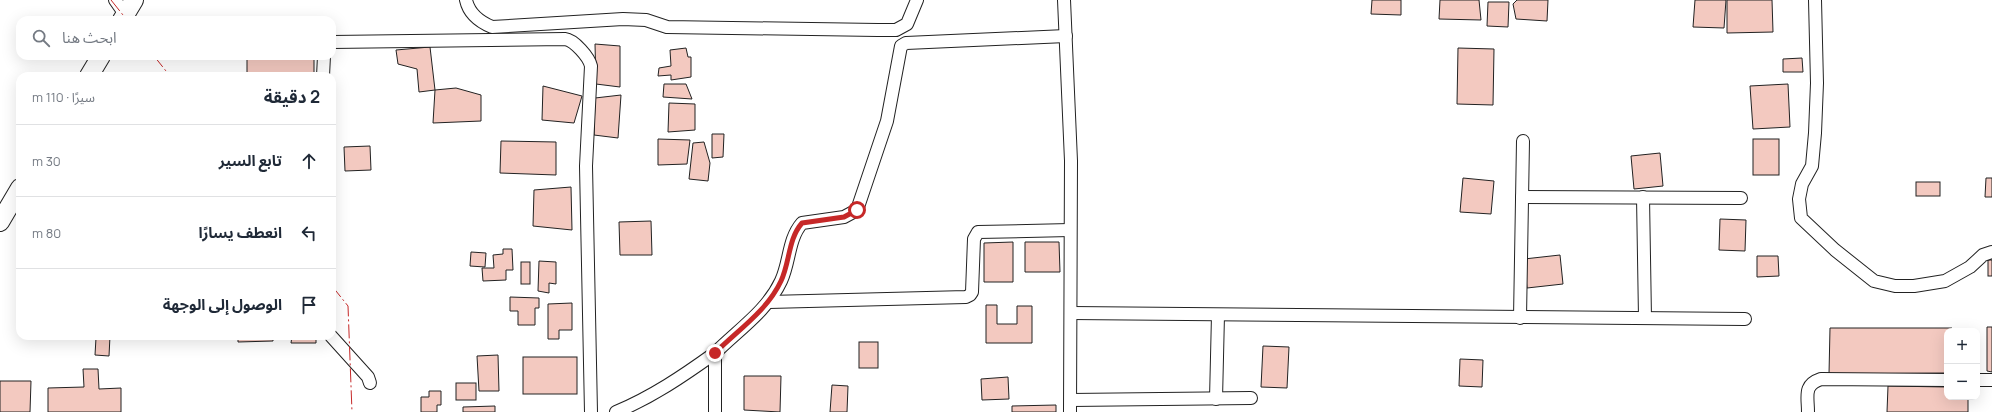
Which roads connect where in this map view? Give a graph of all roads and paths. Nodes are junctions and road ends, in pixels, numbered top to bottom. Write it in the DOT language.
graph roads {
  1 [pos="466,0"];
  2 [pos="917,0"];
  3 [pos="1064,0"];
  4 [pos="1815,0"];
  5 [pos="1066,36"];
  6 [pos="336,42"];
  7 [pos="99,60"];
  8 [pos="324,60"];
  9 [pos="91,72"];
  10 [pos="324,72"];
  11 [pos="1523,141"];
  12 [pos="16,195"];
  13 [pos="1522,197"];
  14 [pos="1643,197"];
  15 [pos="1741,198"];
  16 [pos="0,222"];
  17 [pos="1070,230"];
  18 [pos="1992,252"];
  19 [pos="769,302"];
  20 [pos="1070,313"];
  21 [pos="1218,315"];
  22 [pos="1520,318"];
  23 [pos="1646,318"];
  24 [pos="1745,319"];
  25 [pos="335,340"];
  26 [pos="715,353"];
  27 [pos="1944,380"];
  28 [pos="1980,380"];
  29 [pos="1992,380"];
  30 [pos="370,383"];
  31 [pos="1251,398"];
  32 [pos="1216,399"];
  33 [pos="1071,406"];
  34 [pos="591,412"];
  35 [pos="616,412"];
  36 [pos="714,412"];
  37 [pos="1808,412"];
  1 -- 2 [label="street"];
  3 -- 5 [label="street"];
  4 -- 18 [label="street"];
  5 -- 17 [label="street"];
  5 -- 19 [label="street"];
  6 -- 34 [label="street"];
  7 -- 9 [label="main road"];
  8 -- 10 [label="street"];
  11 -- 13 [label="street"];
  12 -- 16 [label="main road"];
  13 -- 14 [label="street"];
  13 -- 22 [label="street"];
  14 -- 15 [label="street"];
  14 -- 23 [label="street"];
  17 -- 19 [label="street"];
  17 -- 20 [label="street"];
  19 -- 26 [label="street"];
  20 -- 21 [label="street"];
  20 -- 33 [label="street"];
  21 -- 22 [label="street"];
  21 -- 32 [label="street"];
  22 -- 23 [label="street"];
  23 -- 24 [label="street"];
  25 -- 30 [label="street"];
  26 -- 35 [label="street"];
  26 -- 36 [label="street"];
  27 -- 37 [label="street"];
  28 -- 29 [label="street"];
  31 -- 32 [label="street"];
  32 -- 33 [label="street"];
}
